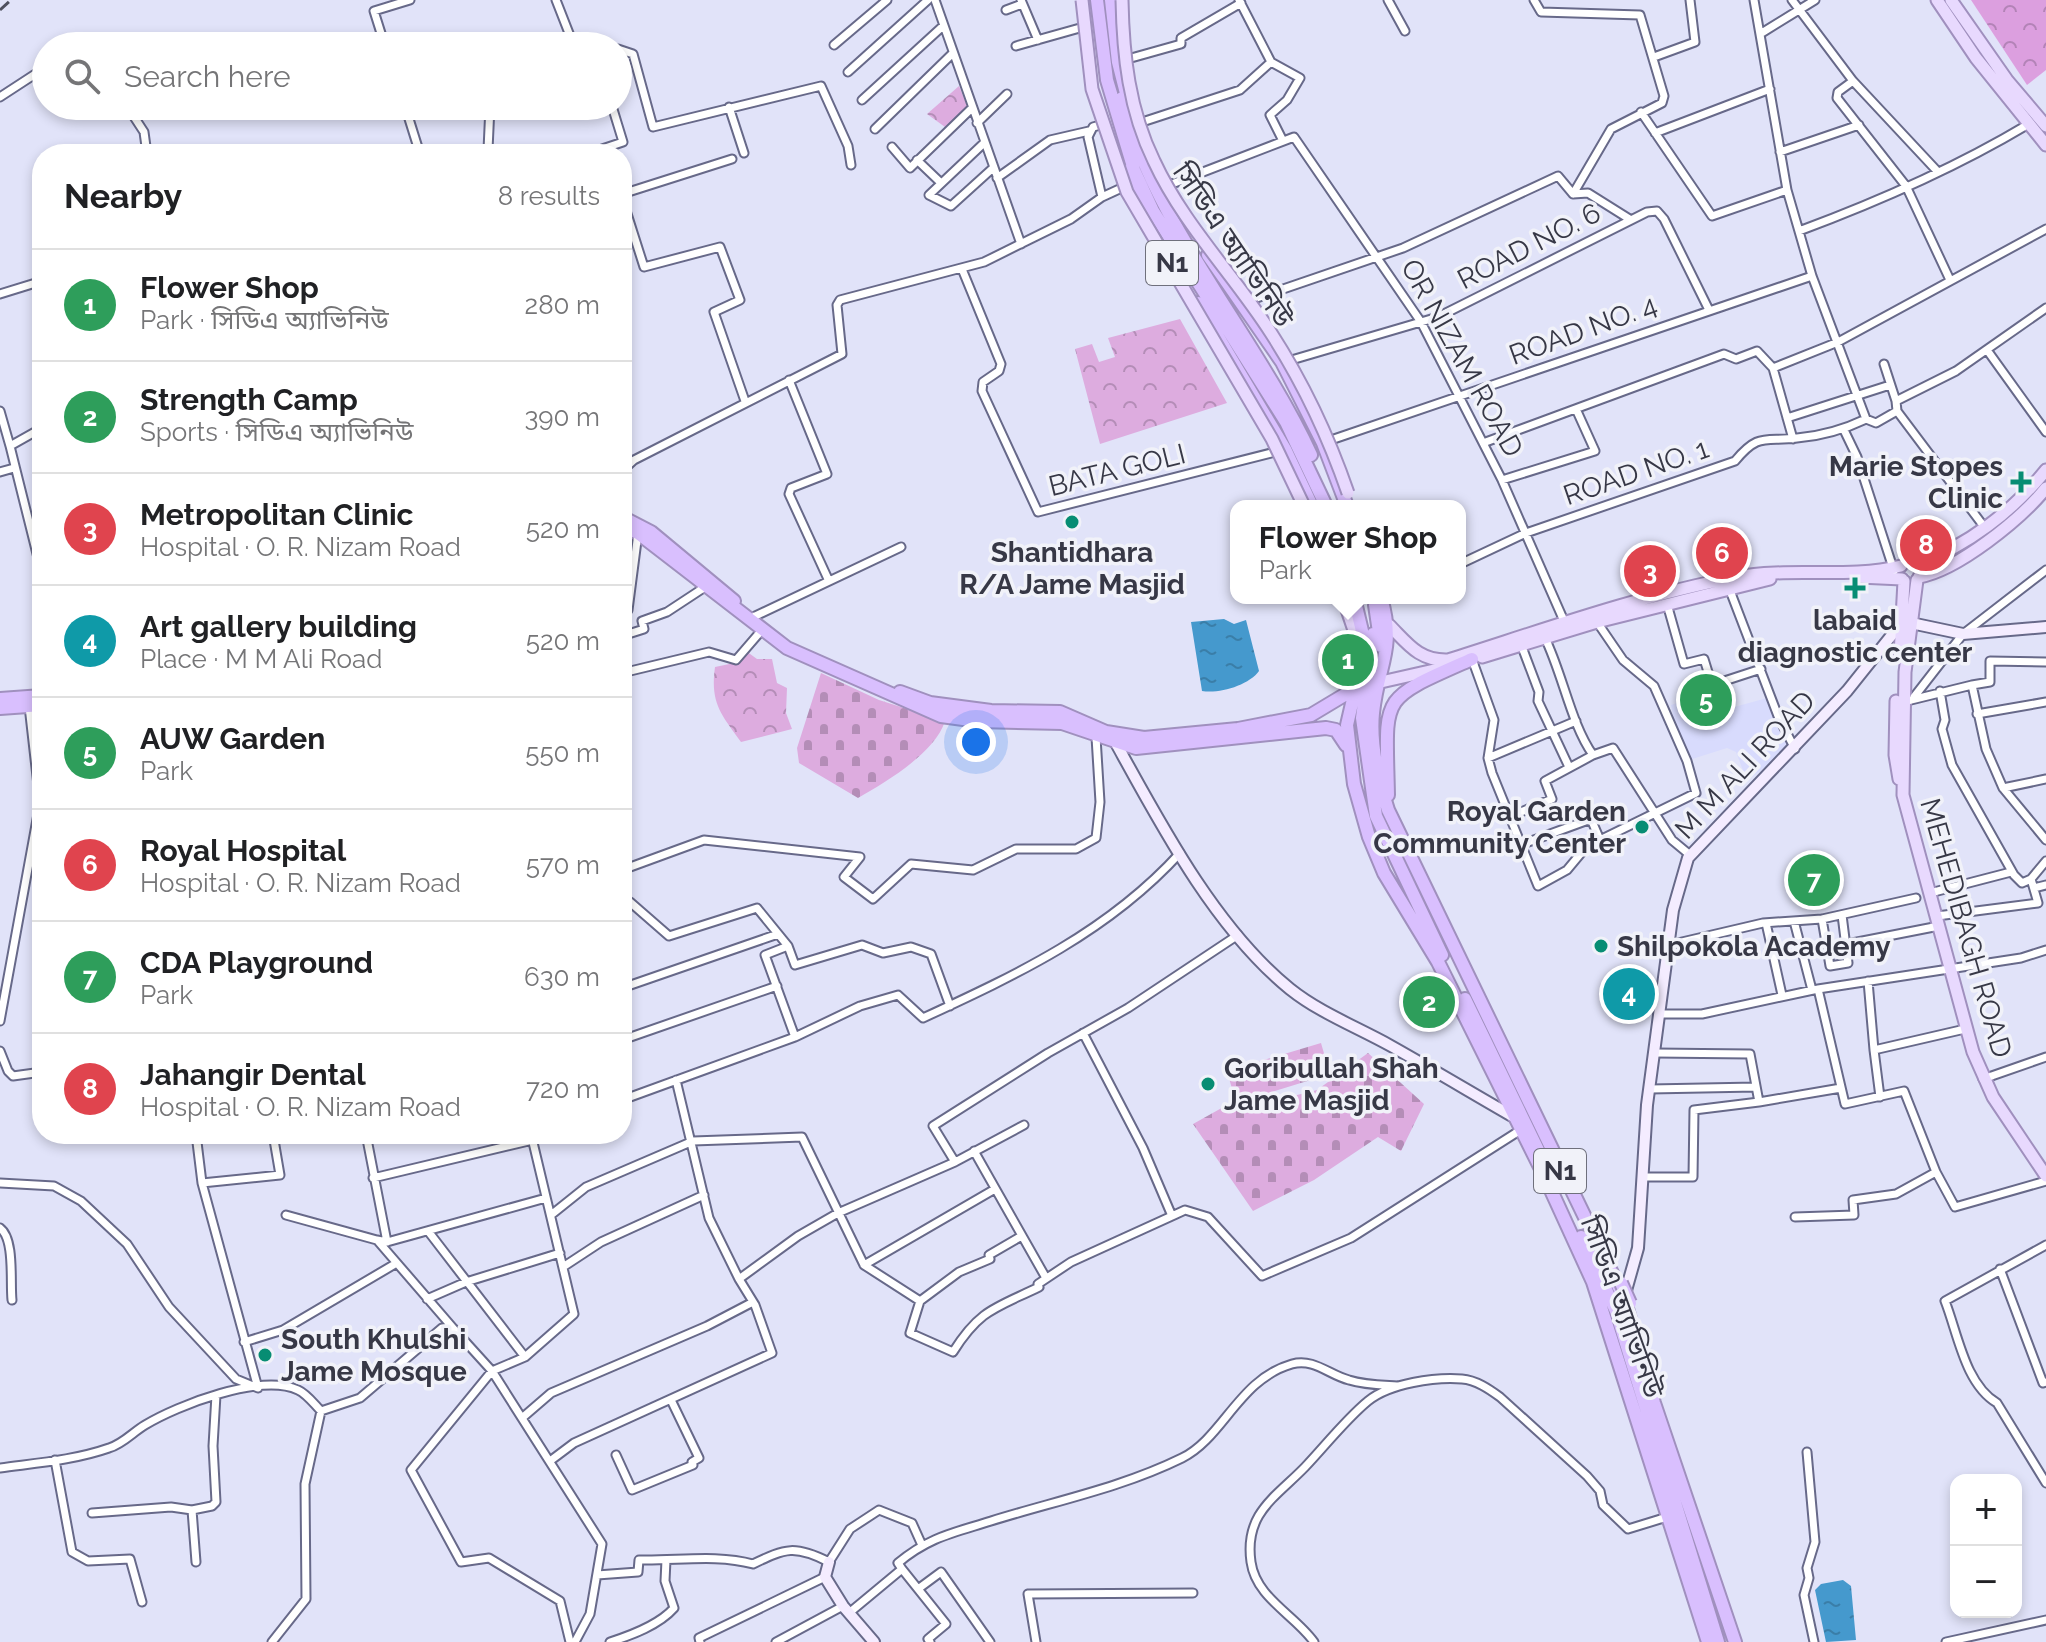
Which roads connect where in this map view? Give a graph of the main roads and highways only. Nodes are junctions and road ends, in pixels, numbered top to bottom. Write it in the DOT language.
graph roads {
  1 [pos="1084,0"];
  2 [pos="1097,0"];
  3 [pos="1109,0"];
  4 [pos="1122,0"];
  5 [pos="1937,0"];
  6 [pos="1951,0"];
  7 [pos="2046,126"];
  8 [pos="2046,145"];
  9 [pos="2046,470"];
  10 [pos="2046,488"];
  11 [pos="1301,500"];
  12 [pos="1309,500"];
  13 [pos="1323,500"];
  14 [pos="1332,500"];
  15 [pos="1348,500"];
  16 [pos="1348,500"];
  17 [pos="632,522"];
  18 [pos="632,530"];
  19 [pos="1906,574"];
  20 [pos="1345,604"];
  21 [pos="1355,604"];
  22 [pos="1366,604"];
  23 [pos="1374,604"];
  24 [pos="1383,604"];
  25 [pos="750,618"];
  26 [pos="1389,625"];
  27 [pos="1907,626"];
  28 [pos="1363,656"];
  29 [pos="1472,659"];
  30 [pos="1381,682"];
  31 [pos="1356,688"];
  32 [pos="32,697"];
  33 [pos="0,699"];
  34 [pos="32,706"];
  35 [pos="0,708"];
  36 [pos="1351,755"];
  37 [pos="1903,795"];
  38 [pos="1388,810"];
  39 [pos="1496,1022"];
  40 [pos="2046,1179"];
  41 [pos="1627,1301"];
  42 [pos="1708,1642"];
  43 [pos="1718,1642"];
  44 [pos="1727,1642"];
  45 [pos="1736,1642"];
  1 -- 11 [label="main road, bridge"];
  1 -- 12 [label="highway, সিডিএ অ্যাভিনিউ / N1"];
  2 -- 13 [label="highway"];
  3 -- 14 [label="highway"];
  3 -- 15 [label="highway, সিডিএ অ্যাভিনিউ / N1"];
  4 -- 16 [label="main road, bridge"];
  5 -- 8 [label="main road"];
  6 -- 7 [label="main road"];
  9 -- 19 [label="main road"];
  10 -- 19 [label="main road"];
  17 -- 25 [label="highway"];
  18 -- 25 [label="highway"];
  19 -- 26 [label="main road"];
  19 -- 27 [label="main road, MEHEDIBAGH ROAD"];
  19 -- 29 [label="main road"];
  20 -- 28 [label="main road"];
  21 -- 28 [label="highway, সিডিএ অ্যাভিনিউ / N1"];
  22 -- 43 [label="highway"];
  23 -- 44 [label="highway"];
  24 -- 26 [label="highway, সিডিএ অ্যাভিনিউ / N1"];
  25 -- 31 [label="highway"];
  25 -- 36 [label="highway"];
  26 -- 30 [label="highway, সিডিএ অ্যাভিনিউ / N1"];
  27 -- 37 [label="main road, MEHEDIBAGH ROAD"];
  27 -- 37 [label="main road"];
  28 -- 31 [label="highway, সিডিএ অ্যাভিনিউ / N1"];
  29 -- 30 [label="main road"];
  29 -- 38 [label="highway"];
  30 -- 38 [label="highway, সিডিএ অ্যাভিনিউ / N1"];
  31 -- 36 [label="highway, সিডিএ অ্যাভিনিউ / N1"];
  32 -- 33 [label="highway"];
  34 -- 35 [label="highway"];
  36 -- 42 [label="highway, সিডিএ অ্যাভিনিউ / N1"];
  37 -- 40 [label="main road, MEHEDIBAGH ROAD"];
  38 -- 41 [label="highway, সিডিএ অ্যাভিনিউ / N1"];
  39 -- 41 [label="highway, bridge"];
  41 -- 45 [label="highway"];
}
